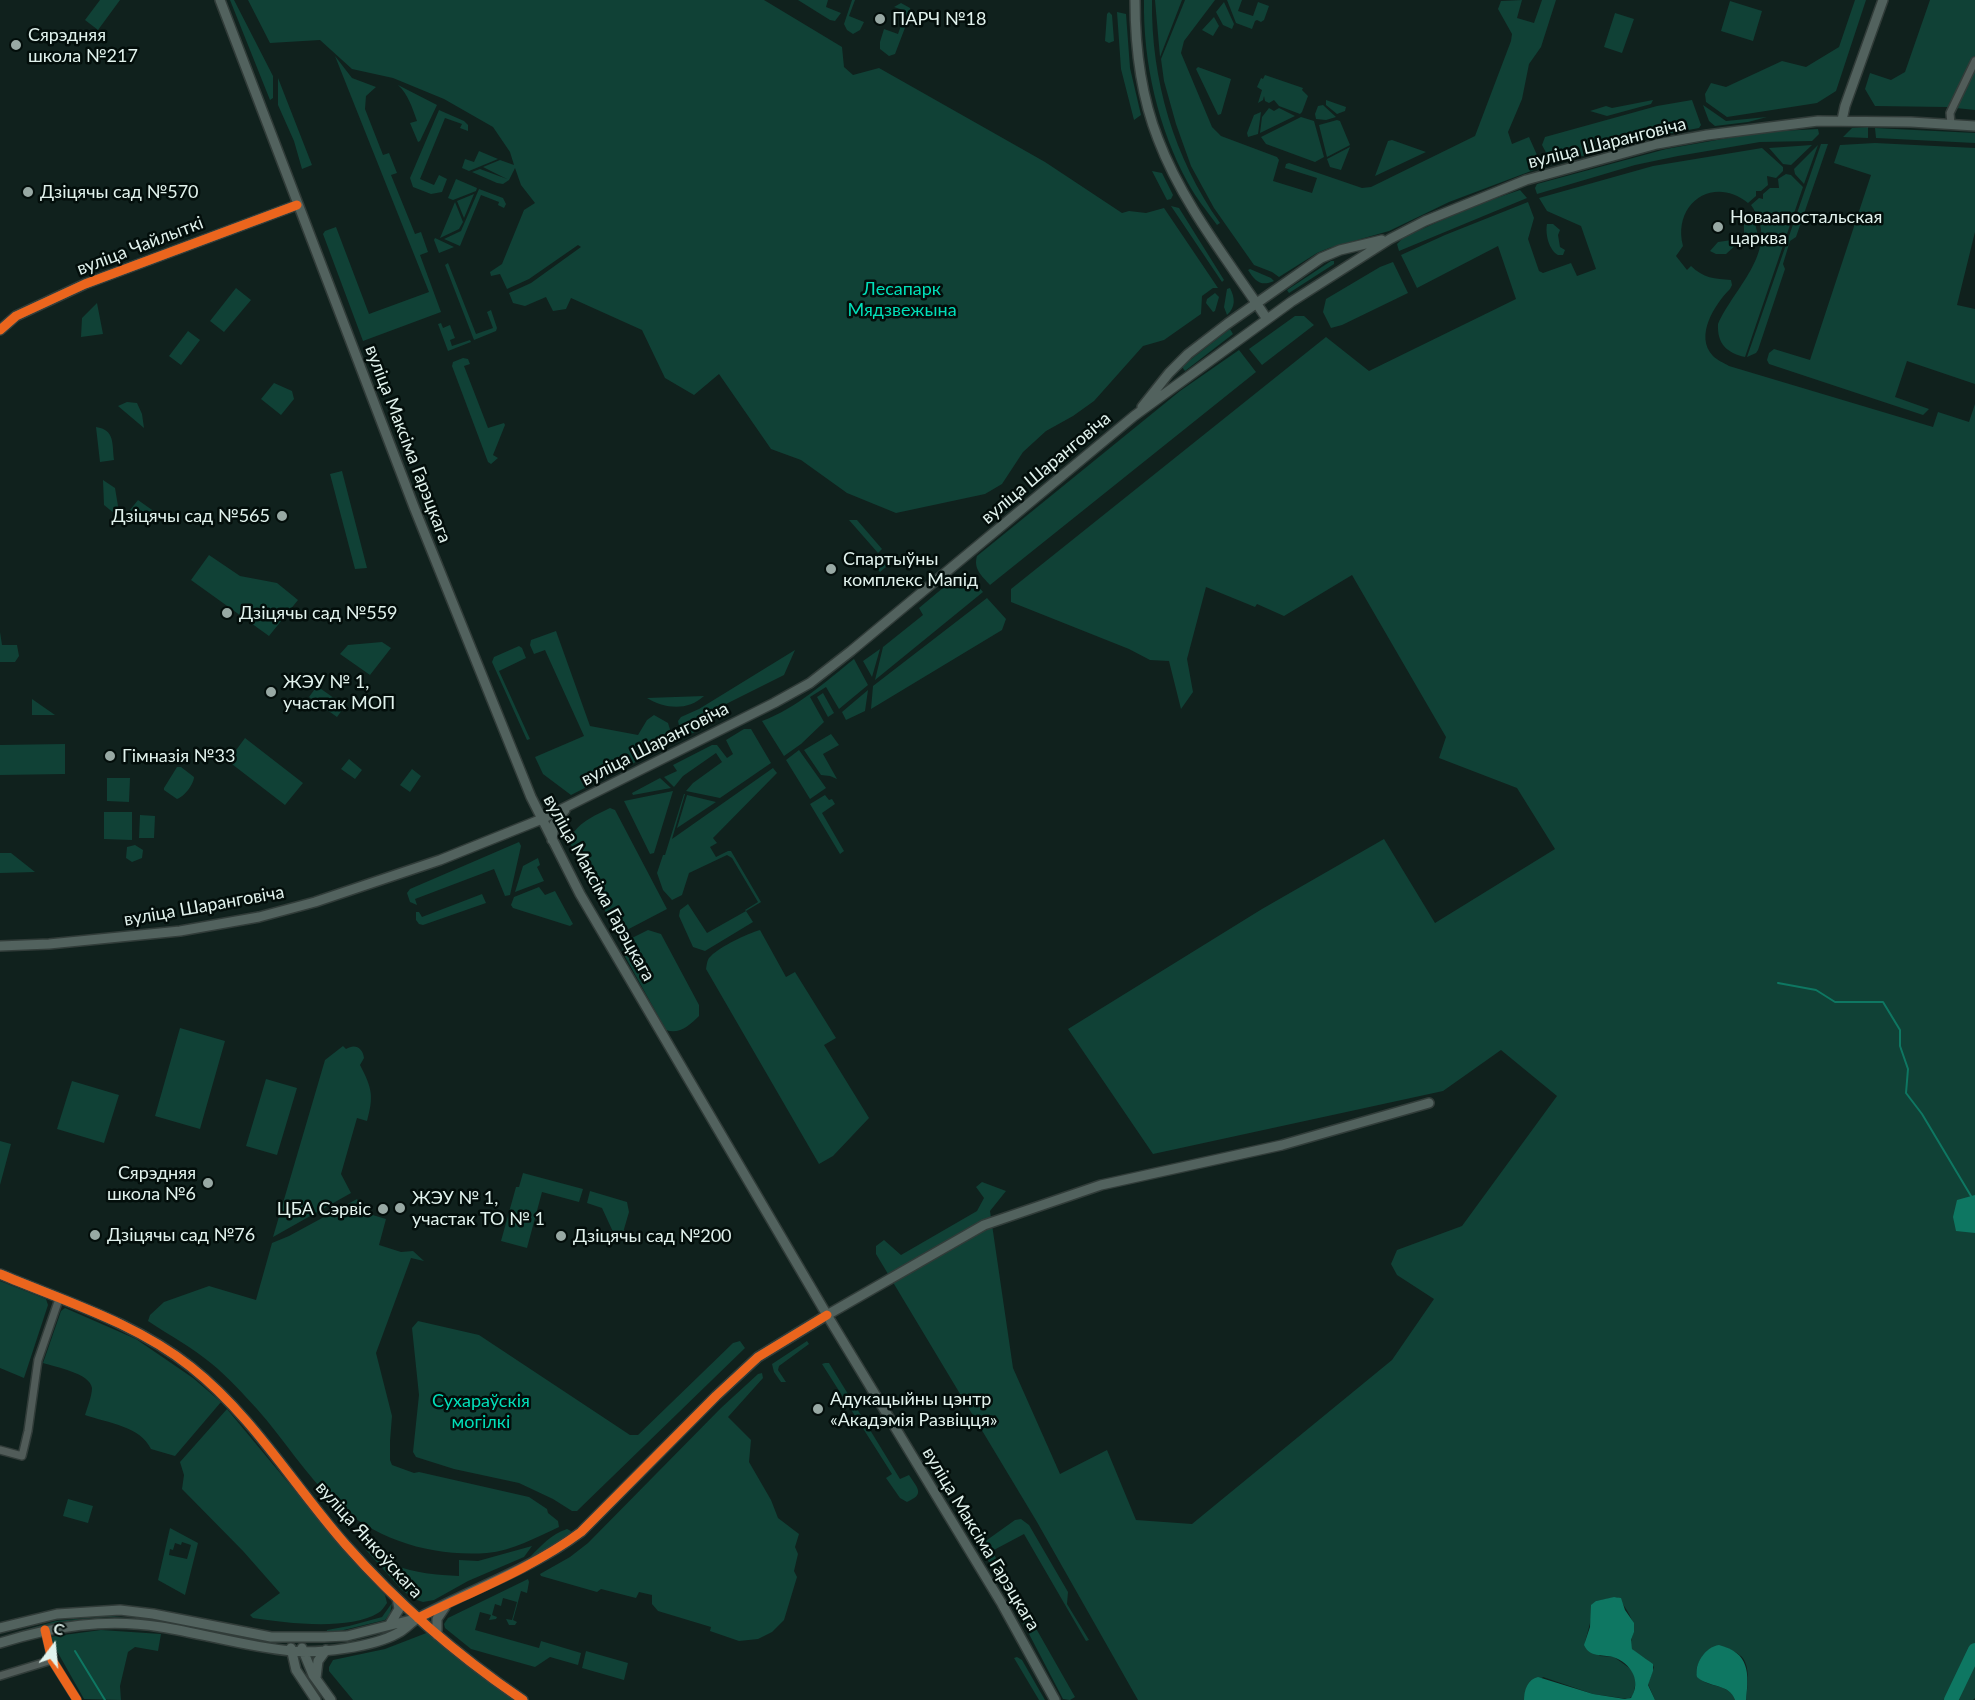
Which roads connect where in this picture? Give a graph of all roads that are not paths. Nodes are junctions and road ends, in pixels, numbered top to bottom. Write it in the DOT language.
graph roads {
  1 [pos="220,0"];
  2 [pos="1135,0"];
  3 [pos="1883,0"];
  4 [pos="1975,61"];
  5 [pos="1842,120"];
  6 [pos="1951,124"];
  7 [pos="1975,126"];
  8 [pos="297,204"];
  9 [pos="1390,239"];
  10 [pos="1257,303"];
  11 [pos="1267,319"];
  12 [pos="0,330"];
  13 [pos="1134,416"];
  14 [pos="568,806"];
  15 [pos="542,819"];
  16 [pos="552,841"];
  17 [pos="0,946"];
  18 [pos="1429,1103"];
  19 [pos="0,1274"];
  20 [pos="59,1299"];
  21 [pos="827,1315"];
  22 [pos="0,1450"];
  23 [pos="398,1598"];
  24 [pos="447,1605"];
  25 [pos="418,1618"];
  26 [pos="390,1624"];
  27 [pos="0,1628"];
  28 [pos="45,1630"];
  29 [pos="437,1635"];
  30 [pos="296,1638"];
  31 [pos="0,1643"];
  32 [pos="326,1650"];
  33 [pos="291,1651"];
  34 [pos="304,1652"];
  35 [pos="52,1660"];
  36 [pos="0,1676"];
  37 [pos="316,1682"];
  38 [pos="77,1700"];
  39 [pos="315,1700"];
  40 [pos="331,1700"];
  41 [pos="523,1700"];
  42 [pos="1055,1700"];
  1 -- 8 [label="main road, вуліца Максіма Гарэцкага"];
  2 -- 10 [label="main road"];
  3 -- 5 [label="main road"];
  4 -- 6 [label="street"];
  5 -- 6 [label="main road, вуліца Шаранговіча"];
  5 -- 9 [label="main road, вуліца Шаранговіча"];
  6 -- 7 [label="main road, вуліца Шаранговіча"];
  8 -- 12 [label="main road, вуліца Чайлыткі"];
  8 -- 15 [label="main road, вуліца Максіма Гарэцкага"];
  9 -- 10 [label="main road, вуліца Шаранговіча"];
  9 -- 11 [label="main road, вуліца Шаранговіча"];
  10 -- 11 [label="main road"];
  10 -- 13 [label="main road, вуліца Шаранговіча"];
  11 -- 13 [label="main road, вуліца Шаранговіча"];
  13 -- 14 [label="main road, вуліца Шаранговіча"];
  14 -- 15 [label="main road, вуліца Шаранговіча"];
  14 -- 16 [label="main road"];
  15 -- 16 [label="main road, вуліца Максіма Гарэцкага"];
  15 -- 17 [label="main road, вуліца Шаранговіча"];
  16 -- 21 [label="main road, вуліца Максіма Гарэцкага"];
  18 -- 21 [label="main road, вуліца Янкоўскага"];
  19 -- 20 [label="main road, вуліца Янкоўскага"];
  20 -- 22 [label="street"];
  20 -- 23 [label="main road, вуліца Янкоўскага"];
  21 -- 24 [label="main road, вуліца Янкоўскага"];
  21 -- 42 [label="main road, вуліца Максіма Гарэцкага"];
  23 -- 25 [label="main road, вуліца Янкоўскага"];
  23 -- 26 [label="main road"];
  24 -- 25 [label="main road, вуліца Янкоўскага"];
  24 -- 29 [label="main road"];
  25 -- 26 [label="main road"];
  25 -- 29 [label="main road"];
  25 -- 32 [label="main road"];
  26 -- 30 [label="main road"];
  27 -- 30 [label="main road"];
  28 -- 31 [label="main road"];
  28 -- 33 [label="main road"];
  28 -- 35 [label="street"];
  29 -- 41 [label="main road"];
  30 -- 33 [label="main road"];
  30 -- 34 [label="main road"];
  32 -- 34 [label="main road"];
  32 -- 37 [label="main road"];
  33 -- 34 [label="main road"];
  33 -- 39 [label="main road"];
  34 -- 37 [label="main road"];
  35 -- 36 [label="street"];
  35 -- 38 [label="street"];
  37 -- 40 [label="main road"];
}
